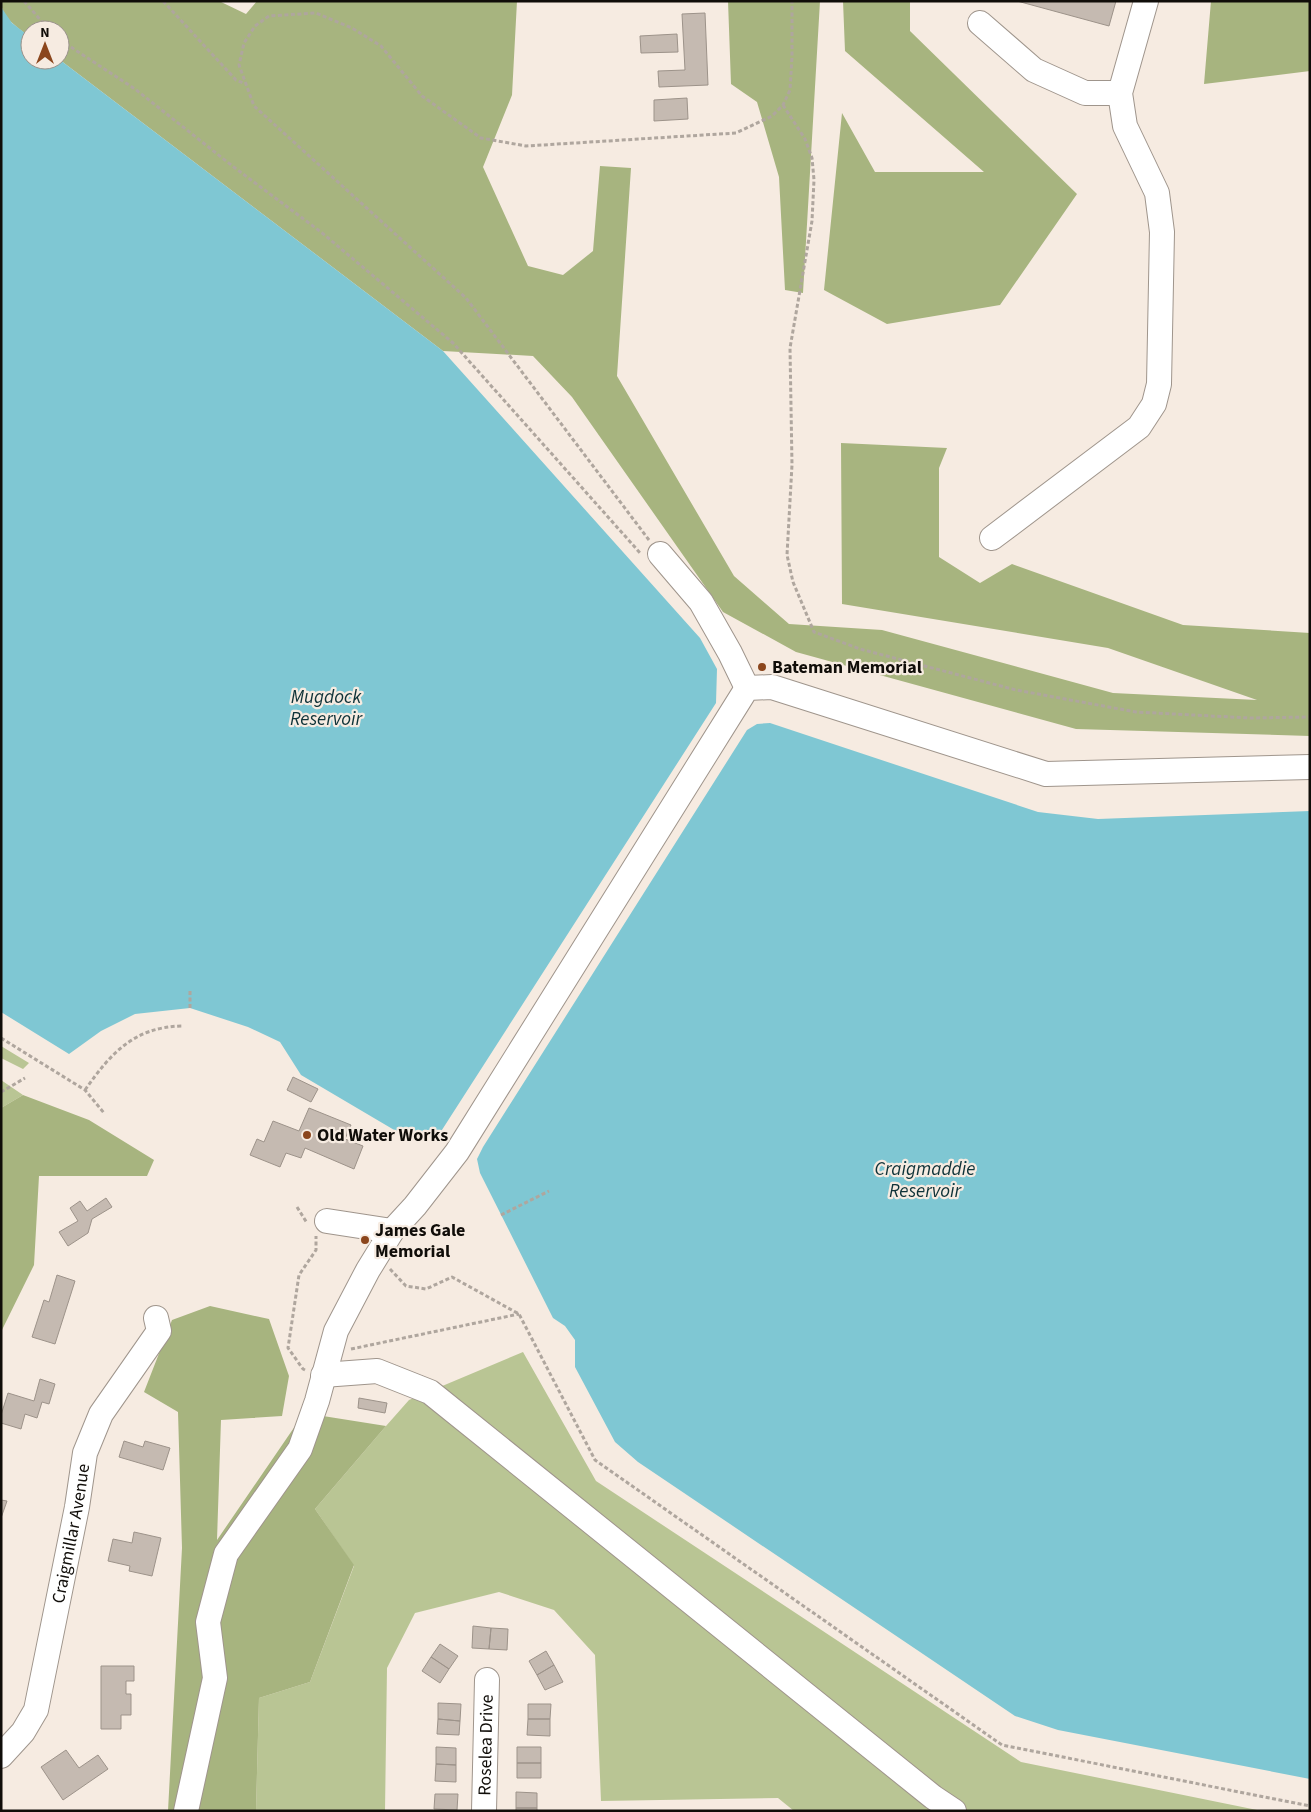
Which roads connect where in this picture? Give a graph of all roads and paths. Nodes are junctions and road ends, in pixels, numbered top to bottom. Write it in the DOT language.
graph roads {
  1 [pos="24,1"];
  2 [pos="163,1"];
  3 [pos="792,1"];
  4 [pos="1146,1"];
  5 [pos="40,20"];
  6 [pos="980,23"];
  7 [pos="70,47"];
  8 [pos="246,84"];
  9 [pos="1120,93"];
  10 [pos="783,105"];
  11 [pos="992,538"];
  12 [pos="654,558"];
  13 [pos="746,688"];
  14 [pos="1310,717"];
  15 [pos="1310,767"];
  16 [pos="190,989"];
  17 [pos="190,1008"];
  18 [pos="182,1026"];
  19 [pos="1,1038"];
  20 [pos="25,1078"];
  21 [pos="85,1090"];
  22 [pos="1,1092"];
  23 [pos="104,1113"];
  24 [pos="549,1191"];
  25 [pos="297,1207"];
  26 [pos="501,1215"];
  27 [pos="318,1228"];
  28 [pos="392,1231"];
  29 [pos="368,1270"];
  30 [pos="519,1314"];
  31 [pos="156,1318"];
  32 [pos="326,1366"];
  33 [pos="487,1680"];
  34 [pos="1,1756"];
  35 [pos="1310,1806"];
  36 [pos="186,1811"];
  37 [pos="484,1811"];
  38 [pos="954,1811"];
  1 -- 5 [label="path"];
  2 -- 8 [label="path"];
  3 -- 10 [label="path"];
  4 -- 9 [label="street"];
  6 -- 9 [label="street"];
  7 -- 12 [label="path"];
  8 -- 10 [label="path"];
  8 -- 12 [label="path"];
  9 -- 11 [label="street"];
  10 -- 14 [label="path"];
  12 -- 13 [label="street"];
  13 -- 15 [label="street"];
  13 -- 28 [label="street"];
  16 -- 17 [label="path"];
  18 -- 21 [label="path"];
  19 -- 21 [label="path"];
  20 -- 22 [label="path"];
  21 -- 23 [label="path"];
  24 -- 26 [label="path"];
  25 -- 27 [label="path"];
  27 -- 28 [label="street"];
  27 -- 32 [label="path"];
  28 -- 29 [label="street"];
  29 -- 30 [label="path"];
  29 -- 32 [label="street"];
  30 -- 32 [label="path"];
  30 -- 35 [label="path"];
  31 -- 34 [label="street, Craigmillar Avenue"];
  32 -- 36 [label="street"];
  32 -- 38 [label="street"];
  33 -- 37 [label="street, Roselea Drive"];
}
